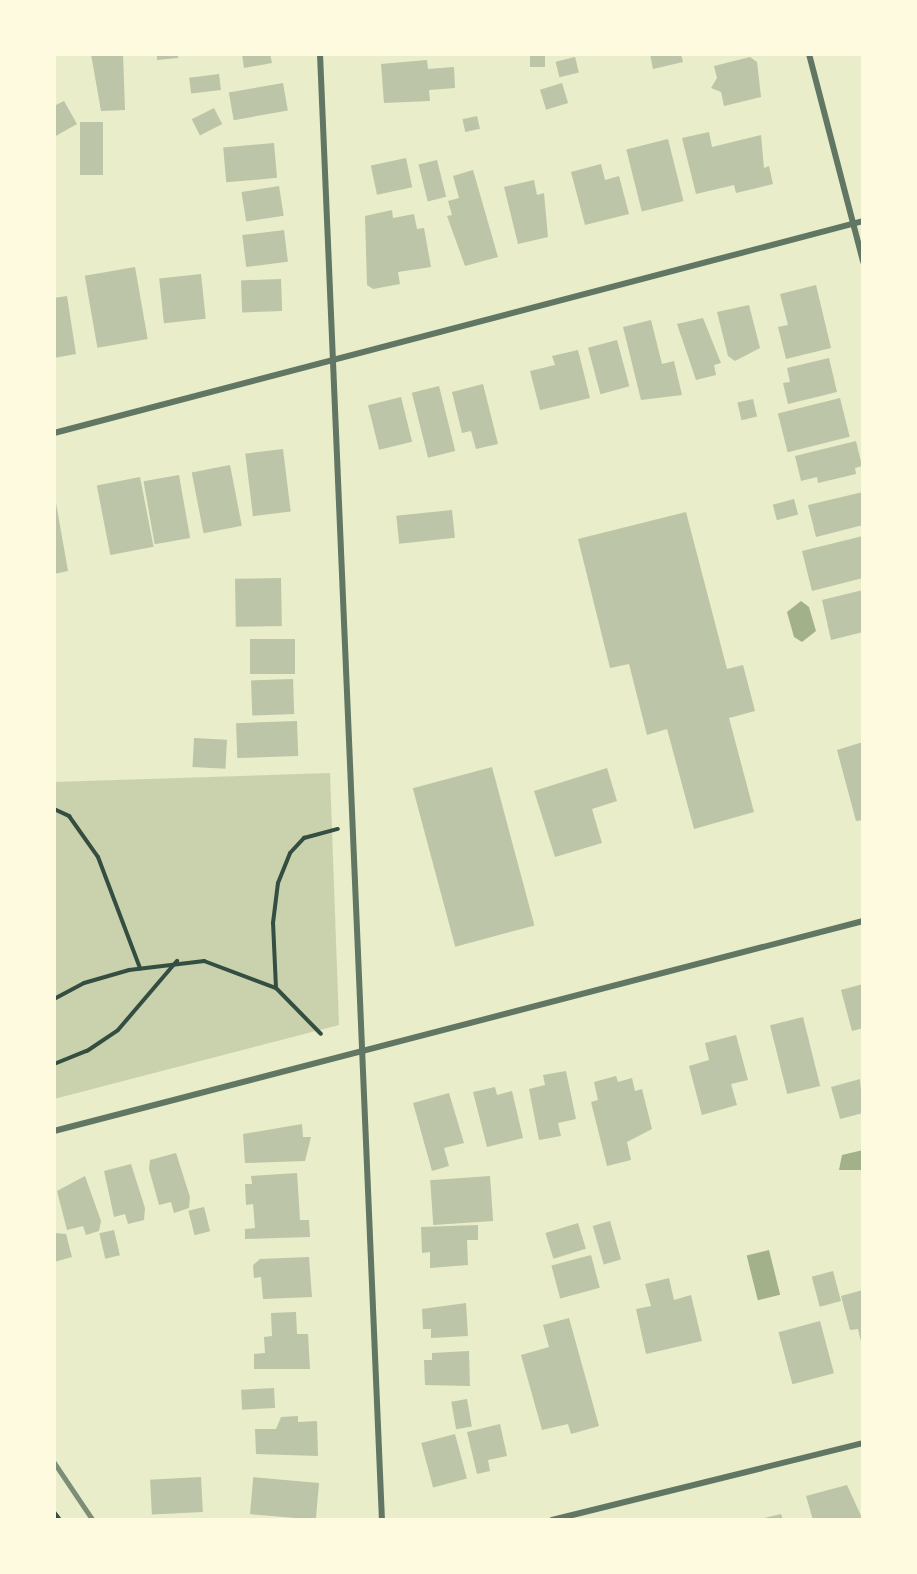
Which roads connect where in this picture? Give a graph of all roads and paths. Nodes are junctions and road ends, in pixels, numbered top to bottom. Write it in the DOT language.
graph roads {
  1 [pos="320,54"];
  2 [pos="809,54"];
  3 [pos="863,221"];
  4 [pos="853,224"];
  5 [pos="863,262"];
  6 [pos="335,358"];
  7 [pos="54,433"];
  8 [pos="54,809"];
  9 [pos="351,828"];
  10 [pos="863,921"];
  11 [pos="177,960"];
  12 [pos="140,968"];
  13 [pos="276,988"];
  14 [pos="54,999"];
  15 [pos="321,1034"];
  16 [pos="358,1049"];
  17 [pos="54,1064"];
  18 [pos="54,1131"];
  19 [pos="863,1443"];
  20 [pos="54,1512"];
  21 [pos="60,1520"];
  22 [pos="382,1520"];
  23 [pos="552,1520"];
  1 -- 6 [label="street"];
  2 -- 4 [label="street"];
  3 -- 4 [label="street"];
  4 -- 5 [label="street"];
  4 -- 6 [label="street"];
  6 -- 7 [label="street"];
  6 -- 9 [label="street"];
  8 -- 12 [label="path"];
  9 -- 13 [label="path"];
  9 -- 16 [label="street"];
  10 -- 16 [label="street"];
  11 -- 12 [label="path"];
  11 -- 13 [label="path"];
  11 -- 17 [label="path"];
  12 -- 14 [label="path"];
  13 -- 15 [label="path"];
  16 -- 18 [label="street"];
  16 -- 22 [label="street"];
  19 -- 23 [label="street"];
  20 -- 21 [label="path"];
}
